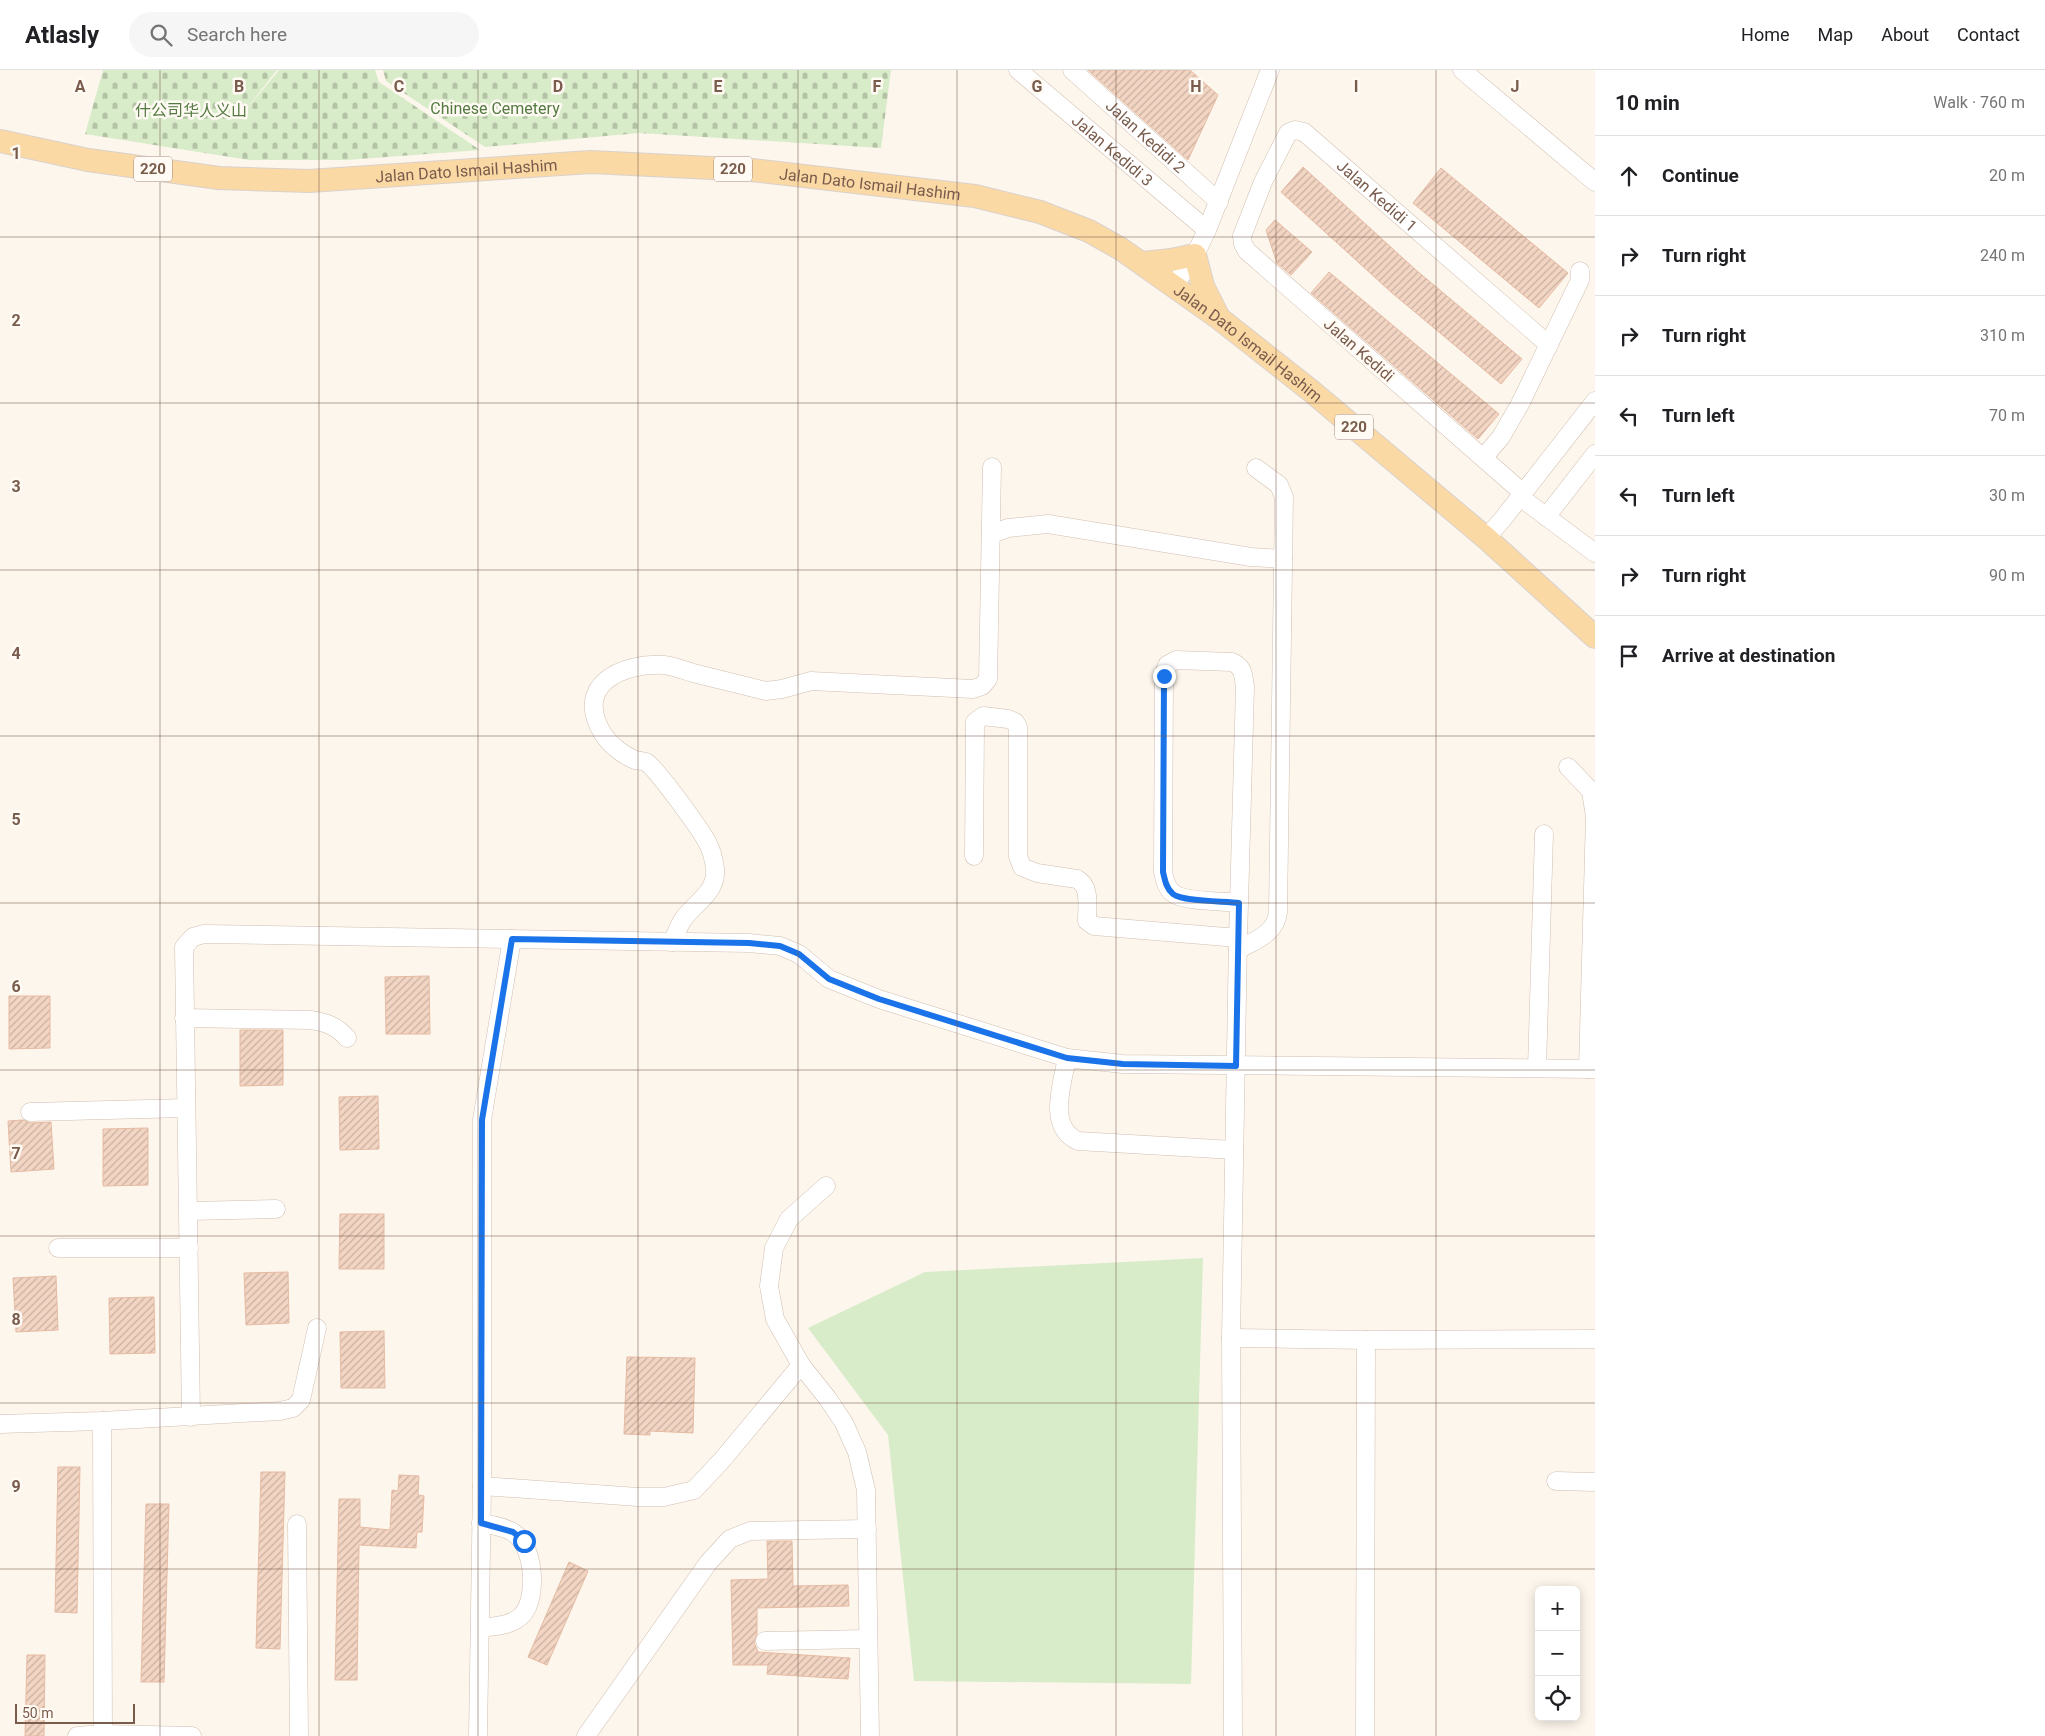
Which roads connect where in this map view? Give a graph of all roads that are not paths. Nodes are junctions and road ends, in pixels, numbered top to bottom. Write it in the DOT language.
graph roads {
  1 [pos="1018,70"];
  2 [pos="1072,70"];
  3 [pos="1270,70"];
  4 [pos="1462,70"];
  5 [pos="0,142"];
  6 [pos="1595,182"];
  7 [pos="1219,202"];
  8 [pos="1207,230"];
  9 [pos="1242,236"];
  10 [pos="1195,255"];
  11 [pos="1142,263"];
  12 [pos="1580,271"];
  13 [pos="1174,286"];
  14 [pos="1220,319"];
  15 [pos="1549,345"];
  16 [pos="1595,401"];
  17 [pos="1595,454"];
  18 [pos="1483,458"];
  19 [pos="992,467"];
  20 [pos="1256,468"];
  21 [pos="1522,495"];
  22 [pos="1546,517"];
  23 [pos="991,534"];
  24 [pos="1486,538"];
  25 [pos="1595,553"];
  26 [pos="1283,559"];
  27 [pos="1595,638"];
  28 [pos="1568,767"];
  29 [pos="1544,834"];
  30 [pos="974,856"];
  31 [pos="1239,903"];
  32 [pos="512,939"];
  33 [pos="672,942"];
  34 [pos="1238,944"];
  35 [pos="184,1018"];
  36 [pos="348,1038"];
  37 [pos="1067,1058"];
  38 [pos="1236,1066"];
  39 [pos="1537,1068"];
  40 [pos="1591,1069"];
  41 [pos="186,1108"];
  42 [pos="30,1112"];
  43 [pos="1234,1150"];
  44 [pos="826,1186"];
  45 [pos="276,1210"];
  46 [pos="188,1211"];
  47 [pos="58,1248"];
  48 [pos="189,1248"];
  49 [pos="317,1328"];
  50 [pos="1231,1338"];
  51 [pos="1595,1339"];
  52 [pos="1366,1340"];
  53 [pos="801,1365"];
  54 [pos="190,1417"];
  55 [pos="102,1421"];
  56 [pos="0,1424"];
  57 [pos="1556,1481"];
  58 [pos="1595,1482"];
  59 [pos="482,1486"];
  60 [pos="481,1523"];
  61 [pos="297,1524"];
  62 [pos="867,1529"];
  63 [pos="480,1628"];
  64 [pos="868,1639"];
  65 [pos="765,1641"];
  66 [pos="103,1734"];
  67 [pos="77,1736"];
  68 [pos="192,1736"];
  69 [pos="299,1736"];
  70 [pos="478,1736"];
  71 [pos="586,1736"];
  72 [pos="870,1736"];
  73 [pos="1233,1736"];
  74 [pos="1365,1736"];
  1 -- 8 [label="street, Jalan Kedidi 3"];
  2 -- 7 [label="street, Jalan Kedidi 2"];
  3 -- 7 [label="street"];
  4 -- 6 [label="street"];
  5 -- 11 [label="main road, Jalan Dato Ismail Hashim / 220"];
  7 -- 8 [label="street"];
  8 -- 10 [label="street"];
  9 -- 15 [label="street, Jalan Kedidi 1"];
  9 -- 18 [label="street, Jalan Kedidi"];
  10 -- 11 [label="main road"];
  10 -- 13 [label="street"];
  10 -- 14 [label="main road"];
  11 -- 13 [label="main road, Jalan Dato Ismail Hashim / 220"];
  12 -- 15 [label="street"];
  13 -- 14 [label="main road, Jalan Dato Ismail Hashim / 220"];
  14 -- 24 [label="main road, Jalan Dato Ismail Hashim / 220"];
  15 -- 18 [label="street"];
  16 -- 21 [label="street"];
  17 -- 22 [label="street"];
  18 -- 21 [label="street, Jalan Kedidi"];
  19 -- 23 [label="street"];
  20 -- 26 [label="street"];
  21 -- 22 [label="street, Jalan Kedidi"];
  21 -- 24 [label="street"];
  22 -- 25 [label="street, Jalan Kedidi"];
  23 -- 26 [label="street"];
  23 -- 33 [label="street"];
  24 -- 27 [label="main road, Jalan Dato Ismail Hashim / 220"];
  26 -- 34 [label="street"];
  28 -- 40 [label="street"];
  29 -- 39 [label="street"];
  30 -- 34 [label="street"];
  31 -- 31 [label="street"];
  31 -- 34 [label="street"];
  32 -- 33 [label="street"];
  32 -- 35 [label="street"];
  32 -- 59 [label="street"];
  33 -- 37 [label="street"];
  34 -- 38 [label="street"];
  35 -- 36 [label="street"];
  35 -- 41 [label="street"];
  37 -- 38 [label="street"];
  37 -- 43 [label="street"];
  38 -- 39 [label="street"];
  38 -- 43 [label="street"];
  39 -- 40 [label="street"];
  41 -- 42 [label="street"];
  41 -- 46 [label="street"];
  43 -- 50 [label="street"];
  44 -- 53 [label="street"];
  45 -- 46 [label="street"];
  46 -- 48 [label="street"];
  47 -- 48 [label="street"];
  48 -- 54 [label="street"];
  49 -- 54 [label="street"];
  50 -- 52 [label="street"];
  50 -- 73 [label="street"];
  51 -- 52 [label="street"];
  52 -- 74 [label="street"];
  53 -- 59 [label="street"];
  53 -- 62 [label="street"];
  54 -- 55 [label="street"];
  55 -- 56 [label="street"];
  55 -- 66 [label="street"];
  57 -- 58 [label="street"];
  59 -- 60 [label="street"];
  60 -- 63 [label="street"];
  60 -- 63 [label="street"];
  61 -- 69 [label="street"];
  62 -- 64 [label="street"];
  62 -- 71 [label="street"];
  63 -- 70 [label="street"];
  64 -- 65 [label="street"];
  64 -- 72 [label="street"];
  66 -- 67 [label="street"];
  66 -- 68 [label="street"];
}
